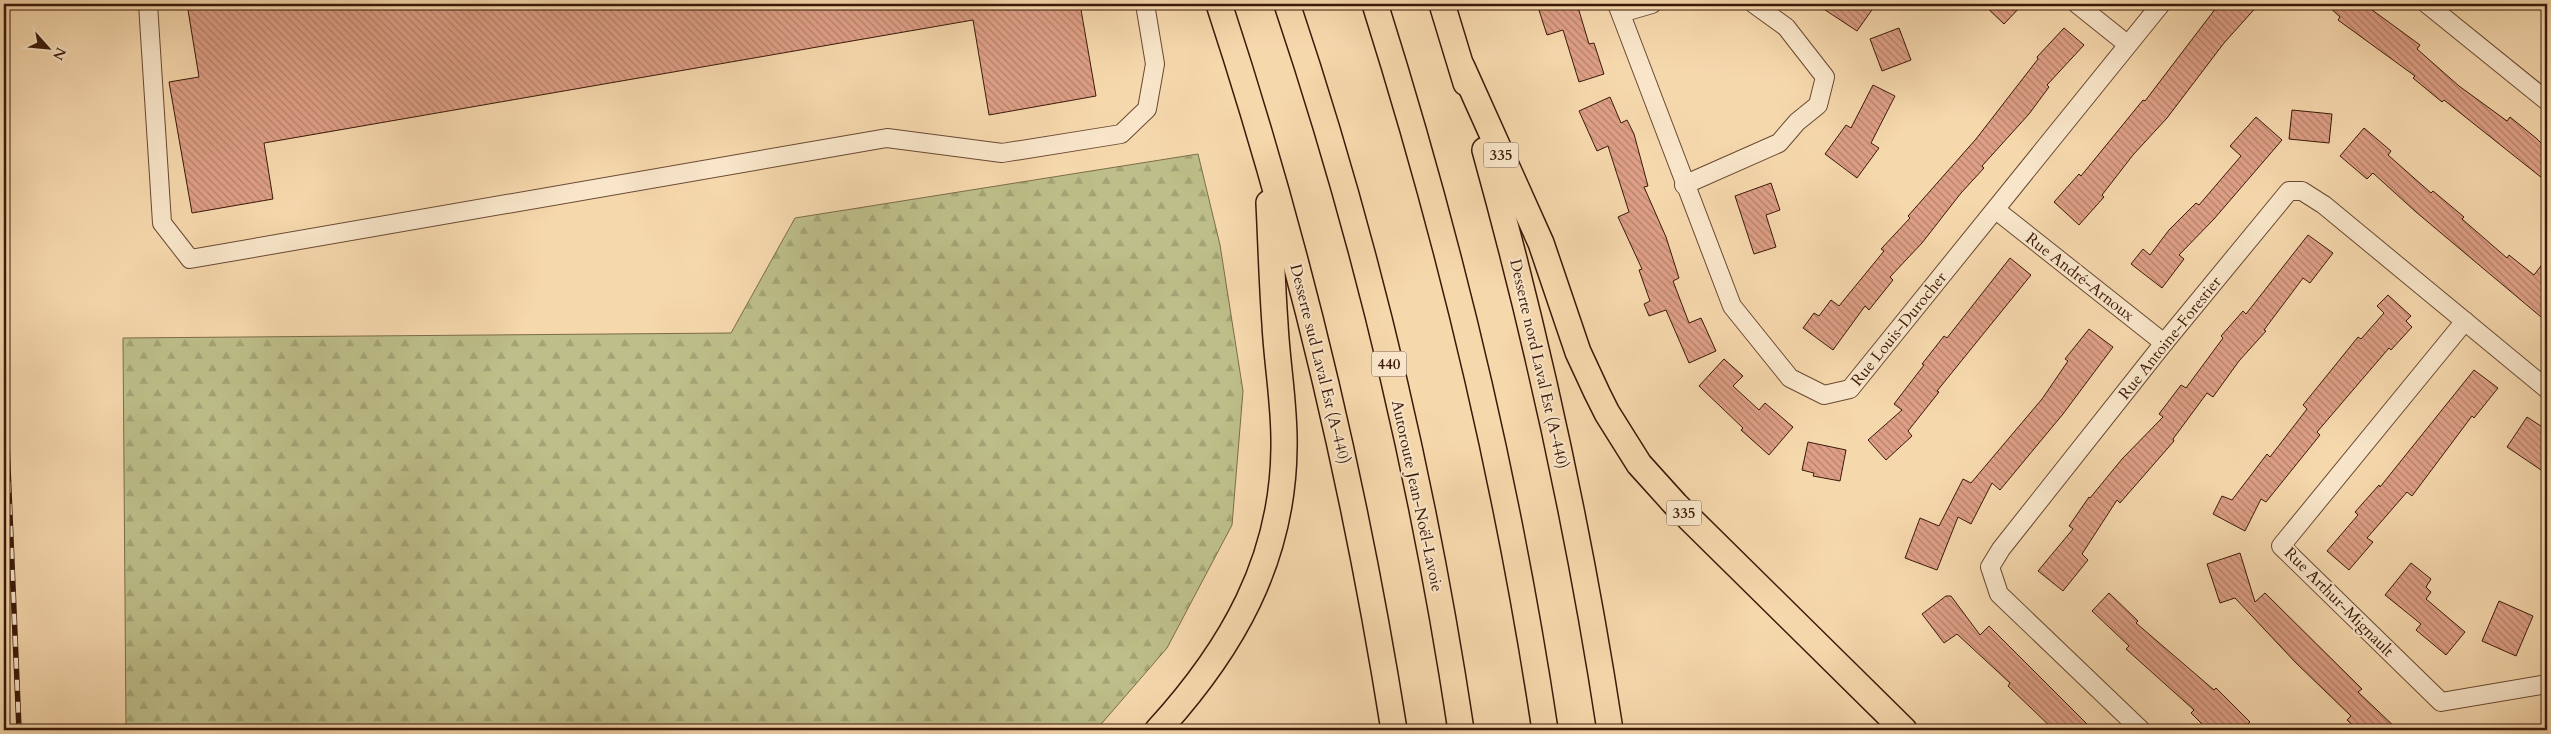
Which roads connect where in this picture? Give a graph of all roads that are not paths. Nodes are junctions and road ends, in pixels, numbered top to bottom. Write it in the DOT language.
graph roads {
  1 [pos="148,4"];
  2 [pos="1145,4"];
  3 [pos="1220,4"];
  4 [pos="1287,4"];
  5 [pos="1375,4"];
  6 [pos="1442,4"];
  7 [pos="1652,4"];
  8 [pos="1754,4"];
  9 [pos="2077,4"];
  10 [pos="2161,4"];
  11 [pos="2427,4"];
  12 [pos="1619,8"];
  13 [pos="2126,44"];
  14 [pos="1462,67"];
  15 [pos="2547,102"];
  16 [pos="1267,160"];
  17 [pos="1684,185"];
  18 [pos="1996,210"];
  19 [pos="2465,320"];
  20 [pos="2164,343"];
  21 [pos="2547,389"];
  22 [pos="2547,684"];
  23 [pos="1158,730"];
  24 [pos="1394,730"];
  25 [pos="1461,730"];
  26 [pos="1545,730"];
  27 [pos="1610,730"];
  28 [pos="1904,730"];
  29 [pos="2142,730"];
  1 -- 2 [label="street"];
  3 -- 16 [label="highway, Desserte sud Laval Est (A-440)"];
  4 -- 25 [label="highway, Autoroute Jean-Noël-Lavoie / 440"];
  5 -- 26 [label="highway"];
  6 -- 14 [label="highway, Desserte nord Laval Est (A-440) / 335"];
  7 -- 12 [label="street, Rue Louis-Durocher"];
  8 -- 17 [label="street"];
  9 -- 13 [label="street"];
  10 -- 13 [label="street, Rue Louis-Durocher"];
  11 -- 15 [label="street"];
  12 -- 17 [label="street, Rue Louis-Durocher"];
  13 -- 18 [label="street, Rue Louis-Durocher"];
  14 -- 27 [label="highway, Desserte nord Laval Est (A-440)"];
  14 -- 28 [label="highway, 335"];
  16 -- 23 [label="highway"];
  16 -- 24 [label="highway, Desserte sud Laval Est (A-440)"];
  17 -- 18 [label="street, Rue Louis-Durocher"];
  18 -- 20 [label="street, Rue André-Arnoux"];
  19 -- 20 [label="street, Rue Antoine-Forestier"];
  19 -- 21 [label="street, Rue Antoine-Forestier"];
  19 -- 22 [label="street, Rue Arthur-Mignault"];
  20 -- 29 [label="street, Rue Antoine-Forestier"];
}
